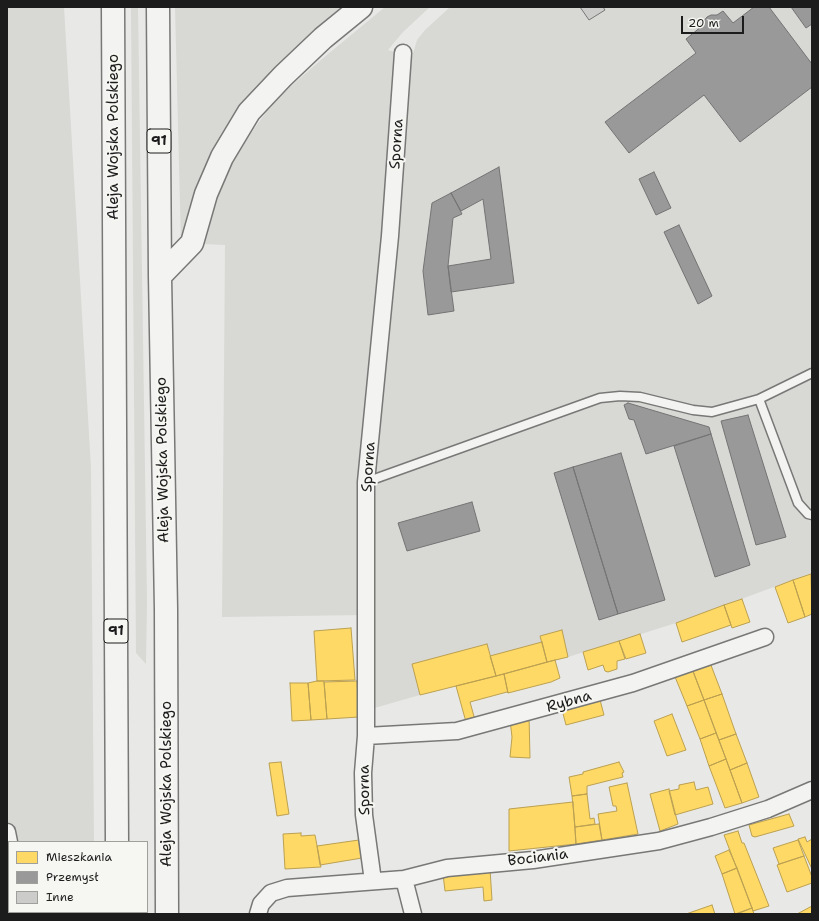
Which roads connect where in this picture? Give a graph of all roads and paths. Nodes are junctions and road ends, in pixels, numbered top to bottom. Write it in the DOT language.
graph roads {
  1 [pos="113,7"];
  2 [pos="158,7"];
  3 [pos="361,7"];
  4 [pos="403,53"];
  5 [pos="160,276"];
  6 [pos="812,373"];
  7 [pos="759,399"];
  8 [pos="366,482"];
  9 [pos="812,515"];
  10 [pos="765,637"];
  11 [pos="366,736"];
  12 [pos="812,790"];
  13 [pos="117,841"];
  14 [pos="404,879"];
  15 [pos="373,881"];
  16 [pos="259,909"];
  17 [pos="167,914"];
  18 [pos="413,914"];
  1 -- 13 [label="main road, Aleja Wojska Polskiego / 91"];
  2 -- 5 [label="main road, Aleja Wojska Polskiego / 91"];
  3 -- 5 [label="main road"];
  4 -- 8 [label="street, Sporna"];
  5 -- 17 [label="main road, Aleja Wojska Polskiego / 91"];
  6 -- 7 [label="lane"];
  7 -- 8 [label="lane"];
  7 -- 9 [label="lane"];
  8 -- 11 [label="street, Sporna"];
  10 -- 11 [label="street, Rybna"];
  11 -- 15 [label="street, Sporna"];
  12 -- 14 [label="street, Bociania"];
  14 -- 15 [label="street, Bociania"];
  14 -- 18 [label="street"];
  15 -- 16 [label="street, Bociania"];
}
